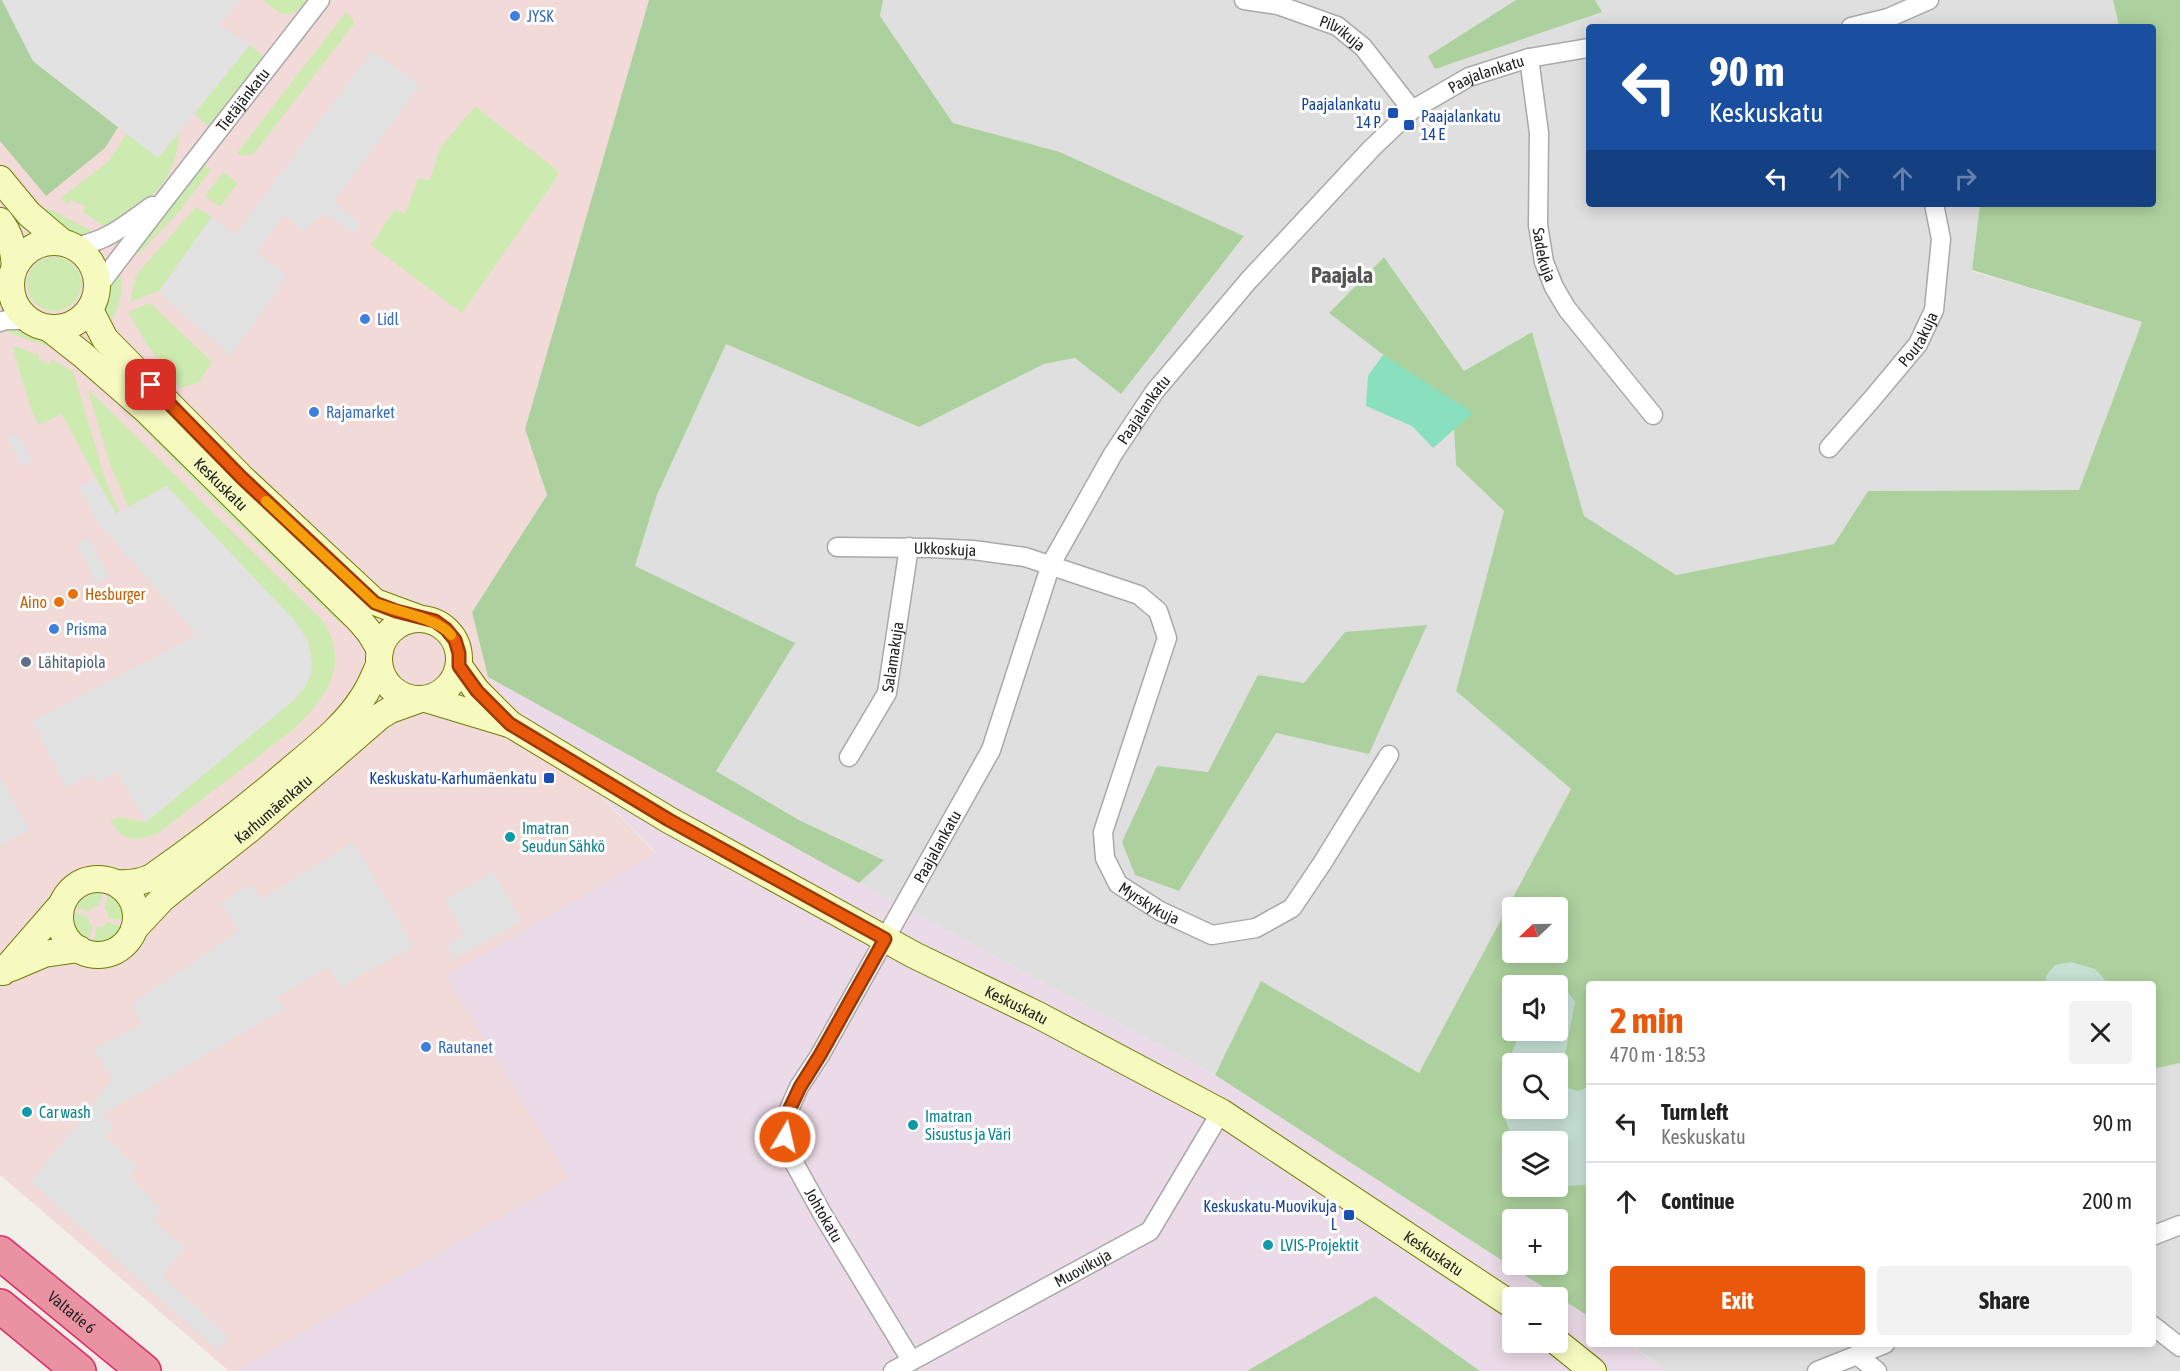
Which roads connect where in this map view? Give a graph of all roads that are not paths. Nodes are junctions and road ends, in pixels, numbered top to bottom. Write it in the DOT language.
graph roads {
  1 [pos="320,0"];
  2 [pos="1244,0"];
  3 [pos="1929,0"];
  4 [pos="1889,23"];
  5 [pos="1586,48"];
  6 [pos="1529,58"];
  7 [pos="1412,110"];
  8 [pos="0,179"];
  9 [pos="165,196"];
  10 [pos="1935,207"];
  11 [pos="0,221"];
  12 [pos="68,244"];
  13 [pos="9,277"];
  14 [pos="94,299"];
  15 [pos="0,322"];
  16 [pos="39,324"];
  17 [pos="1653,415"];
  18 [pos="1829,448"];
  19 [pos="837,547"];
  20 [pos="909,547"];
  21 [pos="1051,564"];
  22 [pos="421,619"];
  23 [pos="380,657"];
  24 [pos="459,666"];
  25 [pos="422,699"];
  26 [pos="510,724"];
  27 [pos="1389,754"];
  28 [pos="849,757"];
  29 [pos="116,883"];
  30 [pos="62,904"];
  31 [pos="134,929"];
  32 [pos="885,939"];
  33 [pos="79,950"];
  34 [pos="1,973"];
  35 [pos="1221,1112"];
  36 [pos="2180,1225"];
  37 [pos="2156,1234"];
  38 [pos="0,1253"];
  39 [pos="1502,1298"];
  40 [pos="0,1306"];
  41 [pos="2156,1328"];
  42 [pos="1877,1347"];
  43 [pos="2180,1347"];
  44 [pos="1568,1351"];
  45 [pos="1857,1355"];
  46 [pos="911,1360"];
  47 [pos="80,1371"];
  48 [pos="144,1371"];
  49 [pos="894,1371"];
  50 [pos="1593,1371"];
  51 [pos="1817,1371"];
  52 [pos="1877,1371"];
  1 -- 9 [label="street, Tietäjänkatu"];
  2 -- 7 [label="street, Pilvikuja"];
  3 -- 4 [label="street"];
  5 -- 6 [label="street, Paajalankatu"];
  6 -- 7 [label="street, Paajalankatu"];
  6 -- 17 [label="street, Sadekuja"];
  7 -- 21 [label="street, Paajalankatu"];
  8 -- 12 [label="main road"];
  9 -- 12 [label="street, Tietäjänkatu"];
  9 -- 14 [label="street, Tietäjänkatu"];
  10 -- 18 [label="street, Poutakuja"];
  11 -- 13 [label="main road"];
  12 -- 13 [label="main road"];
  12 -- 14 [label="main road"];
  13 -- 16 [label="main road"];
  14 -- 16 [label="main road"];
  14 -- 22 [label="main road, Keskuskatu"];
  15 -- 16 [label="street"];
  16 -- 23 [label="main road, Keskuskatu"];
  19 -- 20 [label="street, Ukkoskuja"];
  20 -- 21 [label="street, Ukkoskuja"];
  20 -- 28 [label="street, Salamakuja"];
  21 -- 27 [label="street, Myrskykuja"];
  21 -- 32 [label="street, Paajalankatu"];
  22 -- 23 [label="main road"];
  22 -- 24 [label="main road"];
  23 -- 25 [label="main road"];
  23 -- 29 [label="main road, Karhumäenkatu"];
  24 -- 25 [label="main road"];
  24 -- 26 [label="main road, Keskuskatu"];
  25 -- 26 [label="main road, Keskuskatu"];
  25 -- 31 [label="main road, Karhumäenkatu"];
  26 -- 32 [label="main road, Keskuskatu"];
  29 -- 30 [label="main road"];
  29 -- 31 [label="main road"];
  30 -- 33 [label="main road"];
  30 -- 34 [label="main road"];
  31 -- 33 [label="main road"];
  32 -- 35 [label="main road, Keskuskatu"];
  32 -- 46 [label="street, Johtokatu"];
  33 -- 34 [label="main road"];
  35 -- 39 [label="main road, Keskuskatu"];
  35 -- 46 [label="street, Muovikuja"];
  36 -- 37 [label="street"];
  38 -- 48 [label="highway, Valtatie 6"];
  40 -- 47 [label="highway"];
  41 -- 43 [label="street"];
  42 -- 45 [label="street"];
  44 -- 50 [label="main road"];
  45 -- 51 [label="street"];
  45 -- 52 [label="street"];
  46 -- 49 [label="street, Muovikuja"];
}
